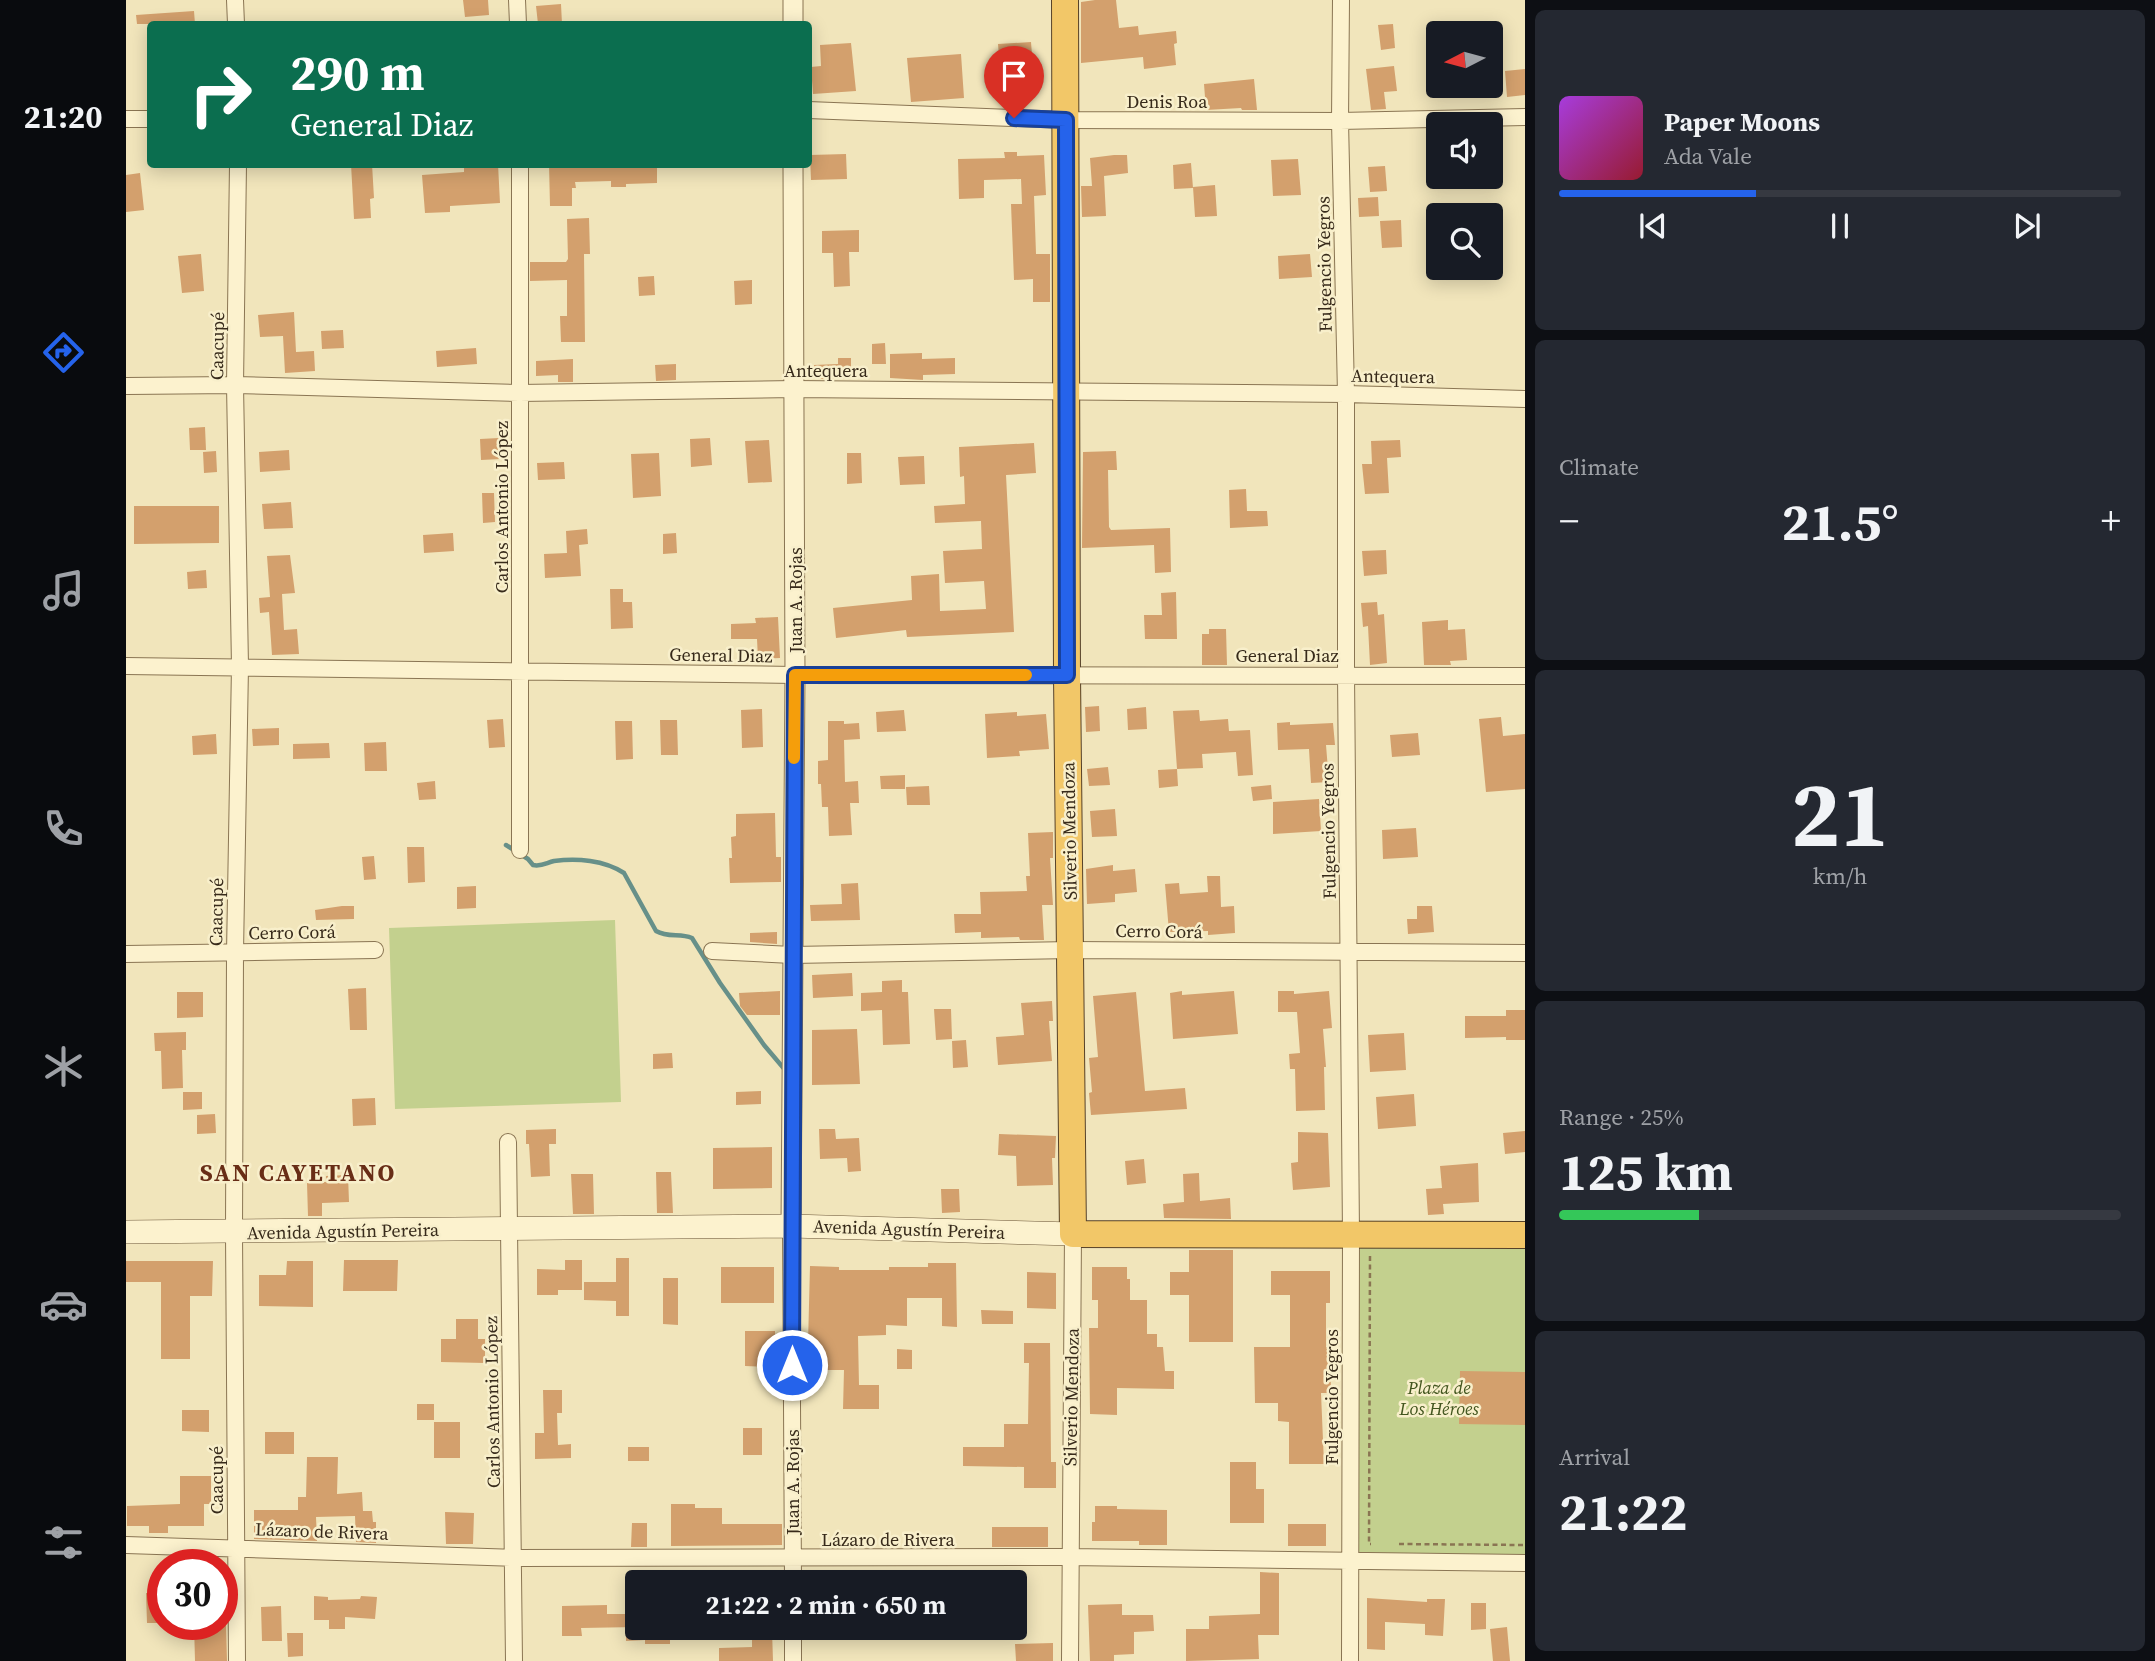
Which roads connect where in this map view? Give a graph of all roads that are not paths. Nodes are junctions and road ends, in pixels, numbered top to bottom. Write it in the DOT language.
graph roads {
  1 [pos="235,0"];
  2 [pos="517,0"];
  3 [pos="793,0"];
  4 [pos="1065,0"];
  5 [pos="1341,0"];
  6 [pos="236,21"];
  7 [pos="518,21"];
  8 [pos="793,21"];
  9 [pos="812,110"];
  10 [pos="1525,117"];
  11 [pos="126,119"];
  12 [pos="147,119"];
  13 [pos="1066,120"];
  14 [pos="1340,121"];
  15 [pos="238,168"];
  16 [pos="520,168"];
  17 [pos="793,168"];
  18 [pos="235,385"];
  19 [pos="126,386"];
  20 [pos="794,389"];
  21 [pos="1066,391"];
  22 [pos="519,393"];
  23 [pos="1346,394"];
  24 [pos="1525,398"];
  25 [pos="126,666"];
  26 [pos="240,666"];
  27 [pos="521,671"];
  28 [pos="1346,674"];
  29 [pos="795,675"];
  30 [pos="1067,675"];
  31 [pos="1525,676"];
  32 [pos="520,850"];
  33 [pos="375,950"];
  34 [pos="1072,950"];
  35 [pos="712,951"];
  36 [pos="234,953"];
  37 [pos="1349,953"];
  38 [pos="1525,953"];
  39 [pos="126,954"];
  40 [pos="792,955"];
  41 [pos="508,1142"];
  42 [pos="791,1226"];
  43 [pos="508,1229"];
  44 [pos="126,1232"];
  45 [pos="234,1233"];
  46 [pos="1073,1234"];
  47 [pos="1351,1234"];
  48 [pos="1525,1235"];
  49 [pos="126,1545"];
  50 [pos="236,1547"];
  51 [pos="1069,1557"];
  52 [pos="514,1558"];
  53 [pos="793,1558"];
  54 [pos="1349,1559"];
  55 [pos="1525,1563"];
  56 [pos="793,1570"];
  57 [pos="793,1640"];
  58 [pos="237,1661"];
  59 [pos="514,1661"];
  60 [pos="793,1661"];
  61 [pos="1070,1661"];
  62 [pos="1350,1661"];
  1 -- 6 [label="street"];
  2 -- 7 [label="street"];
  3 -- 8 [label="street"];
  4 -- 13 [label="highway, Silverio Mendoza"];
  5 -- 14 [label="street, Fulgencio Yegros"];
  9 -- 13 [label="street, Denis Roa"];
  10 -- 14 [label="street, Denis Roa"];
  11 -- 12 [label="street"];
  13 -- 14 [label="street, Denis Roa"];
  13 -- 21 [label="highway, Silverio Mendoza"];
  14 -- 23 [label="street, Fulgencio Yegros"];
  15 -- 18 [label="street, Caacupé"];
  16 -- 22 [label="street, Carlos Antonio López"];
  17 -- 20 [label="street, Juan A. Rojas"];
  18 -- 19 [label="street, Antequera"];
  18 -- 22 [label="street, Antequera"];
  18 -- 26 [label="street, Caacupé"];
  20 -- 21 [label="street, Antequera"];
  20 -- 22 [label="street, Antequera"];
  20 -- 29 [label="street, Juan A. Rojas"];
  21 -- 23 [label="street, Antequera"];
  21 -- 30 [label="highway, Silverio Mendoza"];
  22 -- 27 [label="street, Carlos Antonio López"];
  23 -- 24 [label="street, Antequera"];
  23 -- 28 [label="street, Fulgencio Yegros"];
  25 -- 26 [label="street, General Diaz"];
  26 -- 27 [label="street, General Diaz"];
  26 -- 36 [label="street, Caacupé"];
  27 -- 29 [label="street, General Diaz"];
  27 -- 32 [label="street, Carlos Antonio López"];
  28 -- 30 [label="street, General Diaz"];
  28 -- 31 [label="street, General Diaz"];
  28 -- 37 [label="street, Fulgencio Yegros"];
  29 -- 30 [label="street, General Diaz"];
  29 -- 40 [label="street, Juan A. Rojas"];
  30 -- 34 [label="highway, Silverio Mendoza"];
  33 -- 36 [label="street, Cerro Corá"];
  34 -- 37 [label="street, Cerro Corá"];
  34 -- 40 [label="street, Cerro Corá"];
  34 -- 46 [label="highway, Silverio Mendoza"];
  35 -- 40 [label="street, Cerro Corá"];
  36 -- 39 [label="street, Cerro Corá"];
  36 -- 45 [label="street, Caacupé"];
  37 -- 38 [label="street, Cerro Corá"];
  37 -- 47 [label="street, Fulgencio Yegros"];
  40 -- 42 [label="street, Juan A. Rojas"];
  41 -- 43 [label="street, Carlos Antonio López"];
  42 -- 43 [label="main road, Avenida Agustín Pereira"];
  42 -- 46 [label="main road, Avenida Agustín Pereira"];
  42 -- 53 [label="street, Juan A. Rojas"];
  43 -- 45 [label="main road, Avenida Agustín Pereira"];
  43 -- 52 [label="street, Carlos Antonio López"];
  44 -- 45 [label="main road, Avenida Agustín Pereira"];
  45 -- 50 [label="street, Caacupé"];
  46 -- 47 [label="highway, Avenida Agustín Pereira"];
  46 -- 51 [label="street, Silverio Mendoza"];
  47 -- 48 [label="highway, Avenida Agustín Pereira"];
  47 -- 54 [label="street, Fulgencio Yegros"];
  49 -- 50 [label="street, Lázaro de Rivera"];
  50 -- 52 [label="street, Lázaro de Rivera"];
  50 -- 58 [label="street, Caacupé"];
  51 -- 53 [label="street, Lázaro de Rivera"];
  51 -- 54 [label="street, Lázaro de Rivera"];
  51 -- 61 [label="street, Silverio Mendoza"];
  52 -- 53 [label="street, Lázaro de Rivera"];
  52 -- 59 [label="street, Carlos Antonio López"];
  53 -- 56 [label="street, Juan A. Rojas"];
  54 -- 55 [label="street, Lázaro de Rivera"];
  54 -- 62 [label="street, Fulgencio Yegros"];
  57 -- 60 [label="street"];
}
